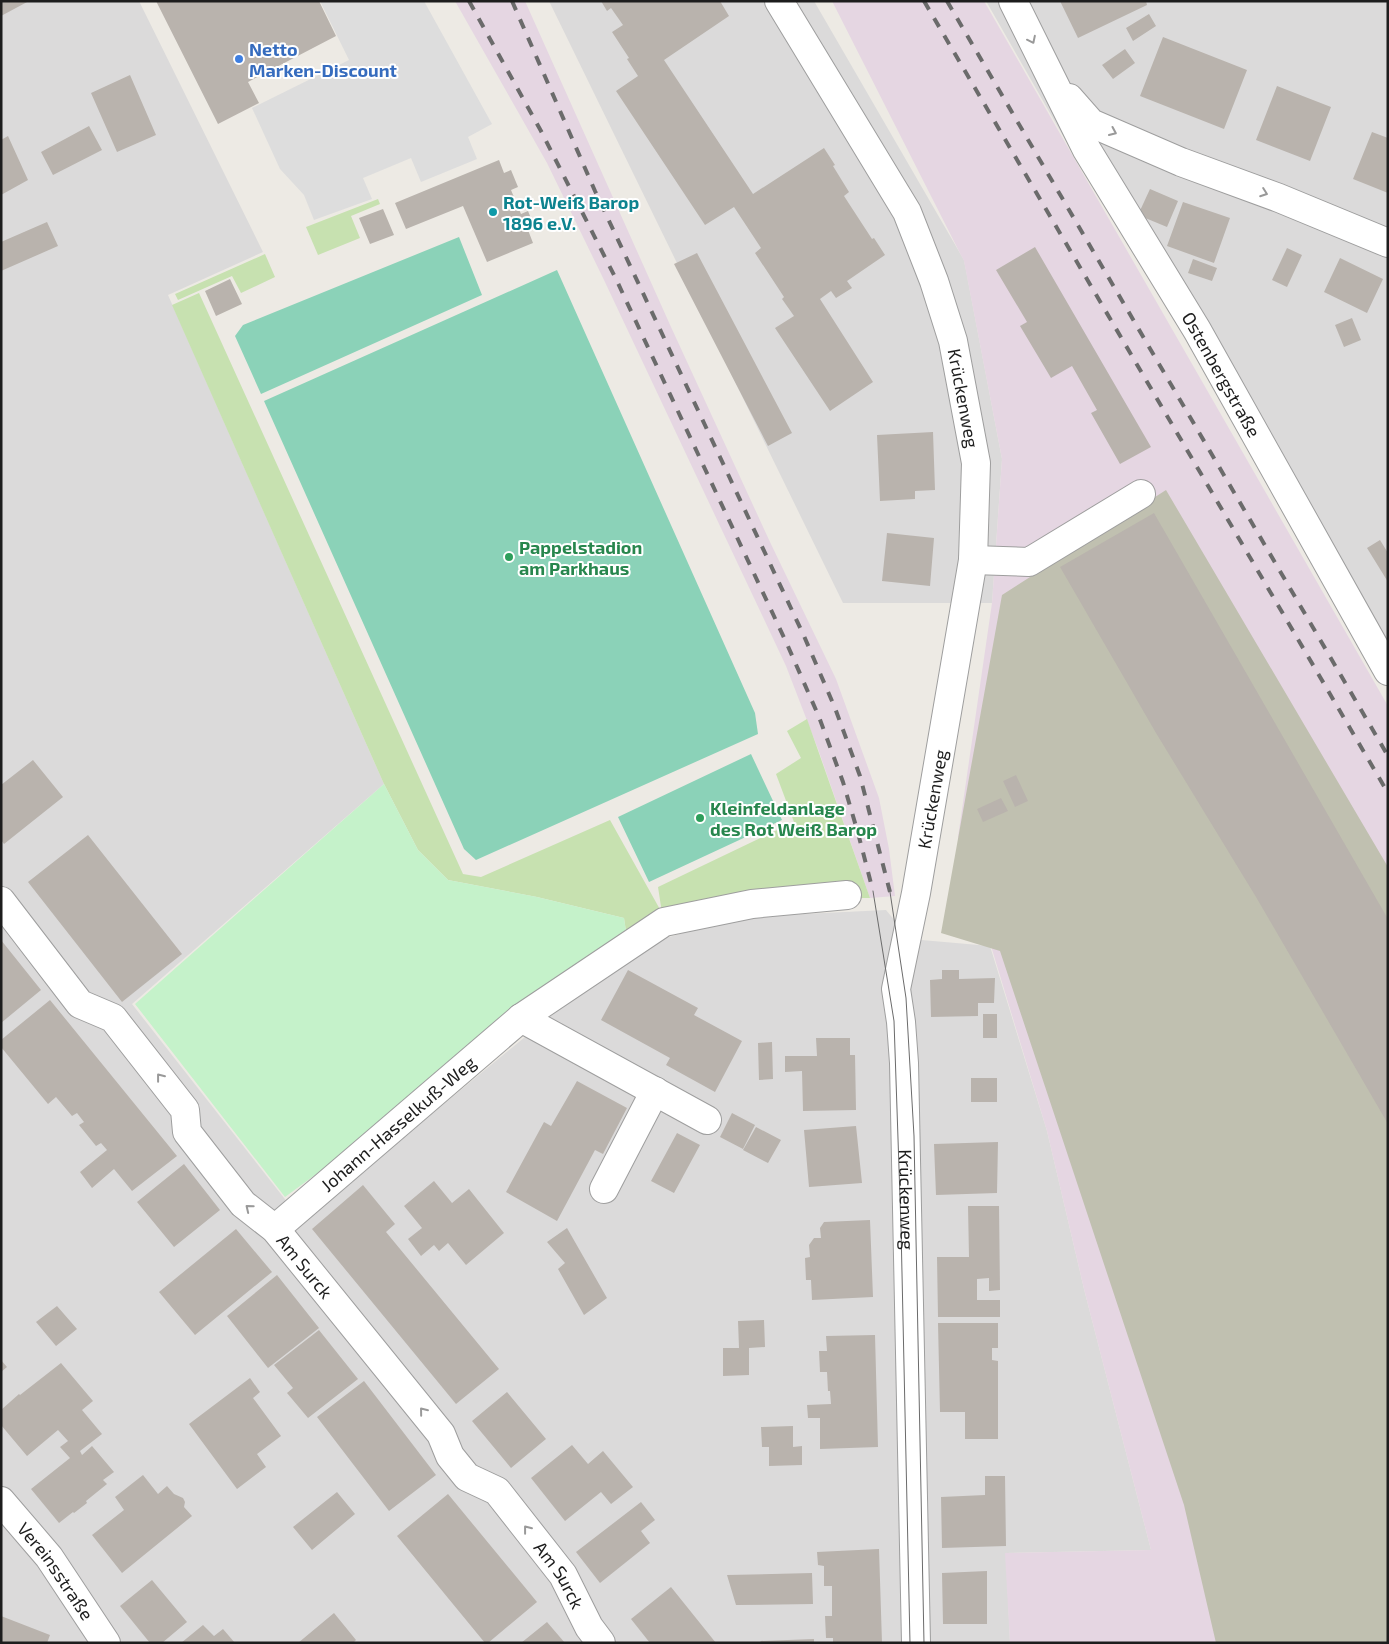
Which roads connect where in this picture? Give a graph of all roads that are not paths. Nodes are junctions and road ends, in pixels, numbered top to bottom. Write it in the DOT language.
graph roads {
  1 [pos="779,1"];
  2 [pos="1013,1"];
  3 [pos="1051,78"];
  4 [pos="1388,243"];
  5 [pos="1142,494"];
  6 [pos="973,560"];
  7 [pos="1388,672"];
  8 [pos="847,895"];
  9 [pos="1,901"];
  10 [pos="522,1018"];
  11 [pos="655,1091"];
  12 [pos="707,1120"];
  13 [pos="604,1189"];
  14 [pos="275,1229"];
  15 [pos="1,1500"];
  16 [pos="106,1643"];
  17 [pos="601,1643"];
  18 [pos="916,1643"];
  1 -- 6 [label="street, Krückenweg"];
  2 -- 3 [label="street, Ostenbergstraße, one-way"];
  3 -- 4 [label="street, Ostenbergstraße, one-way"];
  3 -- 7 [label="street, Ostenbergstraße"];
  5 -- 6 [label="street"];
  6 -- 18 [label="street, Krückenweg"];
  8 -- 10 [label="street, Johann-Hasselkuß-Weg"];
  14 -- 9 [label="street, Am Surck, one-way"];
  10 -- 11 [label="street"];
  10 -- 14 [label="street, Johann-Hasselkuß-Weg"];
  11 -- 12 [label="street"];
  11 -- 13 [label="street"];
  17 -- 14 [label="street, Am Surck, one-way"];
  15 -- 16 [label="street, Vereinsstraße"];
}
